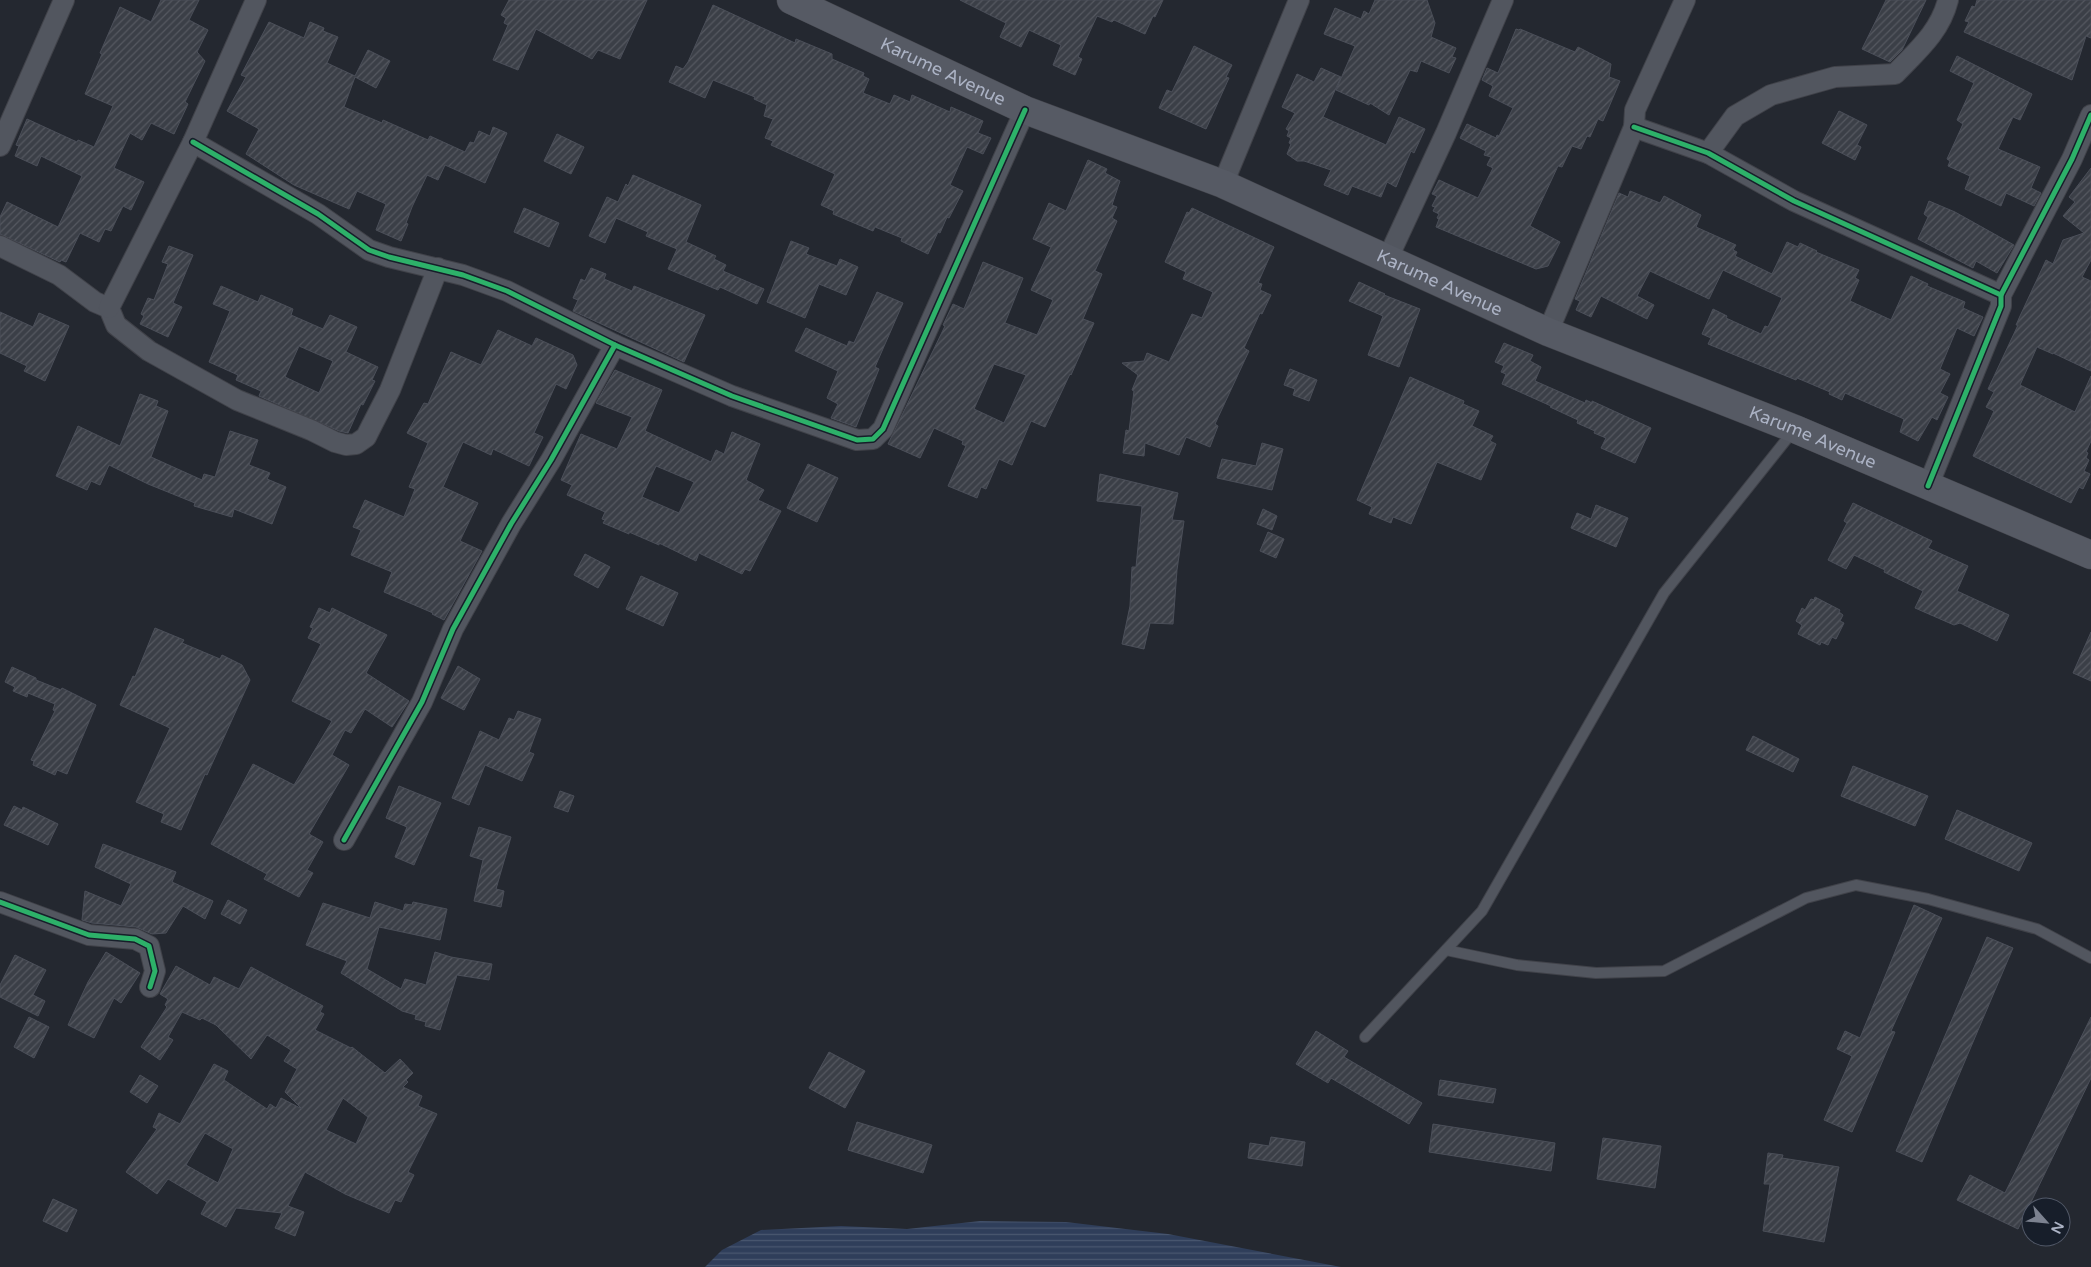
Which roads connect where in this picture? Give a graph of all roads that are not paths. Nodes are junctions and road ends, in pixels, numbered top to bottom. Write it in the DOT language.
graph roads {
  1 [pos="64,0"];
  2 [pos="256,0"];
  3 [pos="1299,0"];
  4 [pos="1503,0"];
  5 [pos="1685,0"];
  6 [pos="1948,0"];
  7 [pos="807,3"];
  8 [pos="1025,110"];
  9 [pos="2091,115"];
  10 [pos="1634,127"];
  11 [pos="193,142"];
  12 [pos="0,146"];
  13 [pos="1708,153"];
  14 [pos="1223,184"];
  15 [pos="0,246"];
  16 [pos="1387,260"];
  17 [pos="438,268"];
  18 [pos="2001,295"];
  19 [pos="109,308"];
  20 [pos="1548,332"];
  21 [pos="615,344"];
  22 [pos="1795,429"];
  23 [pos="1928,486"];
  24 [pos="2089,548"];
  25 [pos="344,840"];
  26 [pos="0,902"];
  27 [pos="1446,950"];
  28 [pos="2091,958"];
  29 [pos="150,987"];
  30 [pos="1365,1037"];
  1 -- 12 [label="street"];
  2 -- 11 [label="street"];
  3 -- 14 [label="street"];
  4 -- 16 [label="street"];
  5 -- 10 [label="street"];
  6 -- 13 [label="street"];
  7 -- 8 [label="main road, Karume Avenue"];
  8 -- 14 [label="main road, Karume Avenue"];
  8 -- 21 [label="street"];
  9 -- 18 [label="street"];
  10 -- 13 [label="street"];
  10 -- 20 [label="street"];
  11 -- 17 [label="street"];
  11 -- 19 [label="street"];
  13 -- 18 [label="street"];
  14 -- 16 [label="main road, Karume Avenue"];
  15 -- 19 [label="street"];
  16 -- 20 [label="main road, Karume Avenue"];
  17 -- 19 [label="street"];
  17 -- 21 [label="street"];
  18 -- 23 [label="street"];
  20 -- 22 [label="main road, Karume Avenue"];
  21 -- 25 [label="street"];
  22 -- 23 [label="main road, Karume Avenue"];
  22 -- 27 [label="lane"];
  23 -- 24 [label="main road, Karume Avenue"];
  26 -- 29 [label="street"];
  27 -- 28 [label="lane"];
  27 -- 30 [label="lane"];
}
